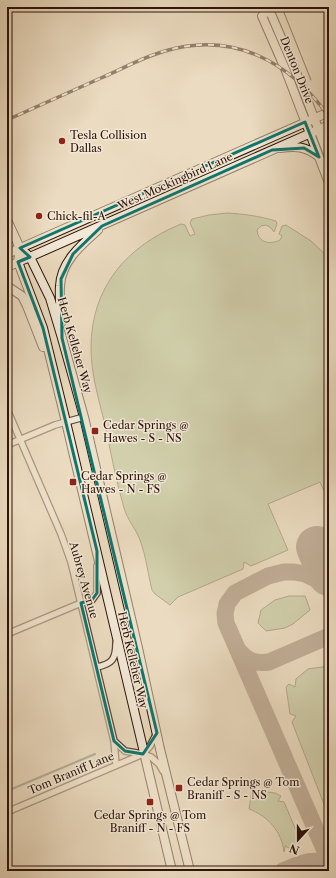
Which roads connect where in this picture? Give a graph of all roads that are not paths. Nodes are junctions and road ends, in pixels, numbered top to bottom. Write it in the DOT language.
graph roads {
  1 [pos="265,9"];
  2 [pos="329,112"];
  3 [pos="314,118"];
  4 [pos="305,122"];
  5 [pos="329,125"];
  6 [pos="319,129"];
  7 [pos="310,133"];
  8 [pos="272,150"];
  9 [pos="319,157"];
  10 [pos="329,157"];
  11 [pos="203,166"];
  12 [pos="208,178"];
  13 [pos="329,183"];
  14 [pos="7,220"];
  15 [pos="102,226"];
  16 [pos="20,248"];
  17 [pos="7,254"];
  18 [pos="30,257"];
  19 [pos="18,262"];
  20 [pos="7,267"];
  21 [pos="7,286"];
  22 [pos="62,338"];
  23 [pos="49,353"];
  24 [pos="7,409"];
  25 [pos="84,417"];
  26 [pos="66,422"];
  27 [pos="21,440"];
  28 [pos="7,445"];
  29 [pos="97,551"];
  30 [pos="81,603"];
  31 [pos="116,631"];
  32 [pos="7,634"];
  33 [pos="97,667"];
  34 [pos="157,733"];
  35 [pos="114,741"];
  36 [pos="143,754"];
  37 [pos="116,765"];
  38 [pos="167,776"];
  39 [pos="7,812"];
  40 [pos="172,871"];
  41 [pos="190,871"];
  1 -- 3 [label="main road, Denton Drive"];
  1 -- 4 [label="main road, Denton Drive"];
  2 -- 3 [label="main road, West Mockingbird Lane"];
  3 -- 4 [label="main road, West Mockingbird Lane"];
  3 -- 6 [label="main road, Denton Drive"];
  4 -- 7 [label="main road, Denton Drive"];
  4 -- 11 [label="main road, West Mockingbird Lane"];
  5 -- 6 [label="main road, West Mockingbird Lane"];
  6 -- 7 [label="main road, West Mockingbird Lane"];
  6 -- 10 [label="main road, Denton Drive"];
  7 -- 8 [label="main road, West Mockingbird Lane"];
  7 -- 9 [label="main road, Denton Drive"];
  8 -- 9 [label="main road"];
  8 -- 12 [label="main road, West Mockingbird Lane"];
  9 -- 13 [label="main road, Denton Drive"];
  11 -- 12 [label="main road"];
  11 -- 16 [label="main road, West Mockingbird Lane"];
  12 -- 15 [label="main road, West Mockingbird Lane"];
  14 -- 16 [label="main road"];
  15 -- 18 [label="main road, West Mockingbird Lane"];
  15 -- 22 [label="main road"];
  16 -- 17 [label="main road, West Mockingbird Lane"];
  16 -- 18 [label="main road, Herb Kelleher Way"];
  16 -- 19 [label="main road, Herb Kelleher Way"];
  18 -- 19 [label="main road, West Mockingbird Lane"];
  18 -- 22 [label="main road, Herb Kelleher Way"];
  19 -- 20 [label="main road, West Mockingbird Lane"];
  19 -- 23 [label="main road, Herb Kelleher Way"];
  21 -- 23 [label="main road"];
  22 -- 25 [label="main road, Herb Kelleher Way"];
  23 -- 26 [label="main road, Herb Kelleher Way"];
  24 -- 27 [label="street, Aubrey Avenue"];
  25 -- 26 [label="street"];
  25 -- 34 [label="main road, Herb Kelleher Way"];
  26 -- 27 [label="street"];
  26 -- 29 [label="main road, Herb Kelleher Way"];
  27 -- 28 [label="street"];
  27 -- 30 [label="street, Aubrey Avenue"];
  29 -- 30 [label="street"];
  29 -- 31 [label="main road, Herb Kelleher Way"];
  30 -- 32 [label="street"];
  30 -- 33 [label="street, Aubrey Avenue"];
  31 -- 33 [label="street"];
  31 -- 36 [label="main road, Herb Kelleher Way"];
  33 -- 35 [label="street, Aubrey Avenue"];
  34 -- 36 [label="street"];
  34 -- 38 [label="main road, Herb Kelleher Way"];
  35 -- 36 [label="street"];
  35 -- 37 [label="street, Aubrey Avenue"];
  36 -- 37 [label="street, Tom Braniff Lane"];
  36 -- 38 [label="street"];
  36 -- 40 [label="main road, Herb Kelleher Way"];
  37 -- 39 [label="street, Tom Braniff Lane"];
  38 -- 41 [label="main road, Herb Kelleher Way"];
}
